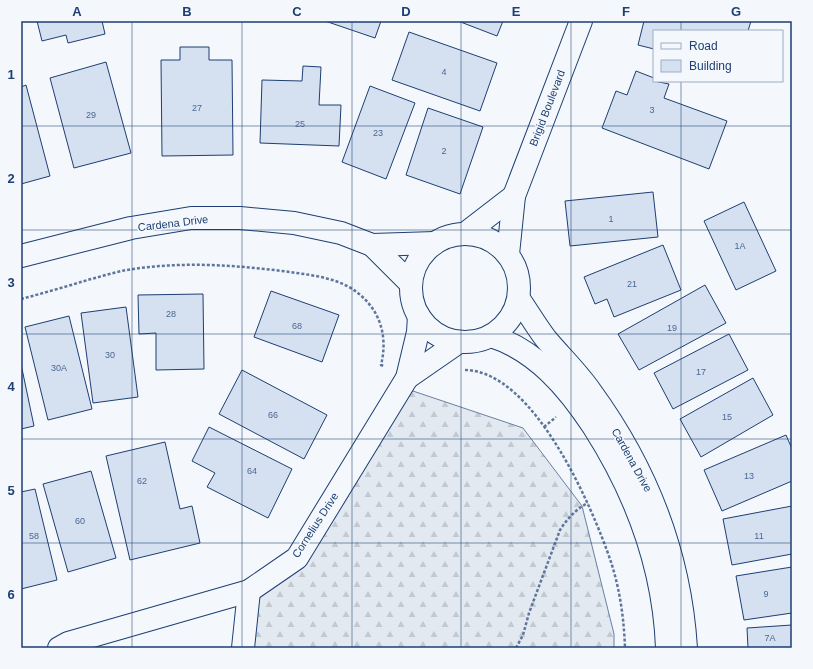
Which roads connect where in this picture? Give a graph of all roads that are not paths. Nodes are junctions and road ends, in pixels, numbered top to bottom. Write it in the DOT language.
graph roads {
  1 [pos="581,21"];
  2 [pos="514,196"];
  3 [pos="466,233"];
  4 [pos="435,243"];
  5 [pos="372,244"];
  6 [pos="508,254"];
  7 [pos="21,256"];
  8 [pos="411,284"];
  9 [pos="518,298"];
  10 [pos="419,316"];
  11 [pos="491,336"];
  12 [pos="458,342"];
  13 [pos="407,378"];
  14 [pos="249,591"];
  15 [pos="59,648"];
  16 [pos="243,648"];
  17 [pos="667,648"];
  18 [pos="686,648"];
  1 -- 2 [label="street, Brigid Boulevard"];
  2 -- 3 [label="street"];
  2 -- 6 [label="street, Brigid Boulevard"];
  3 -- 4 [label="street"];
  3 -- 6 [label="street"];
  4 -- 5 [label="street, Cardena Drive"];
  4 -- 8 [label="street"];
  5 -- 7 [label="street, Cardena Drive"];
  5 -- 8 [label="street, Cardena Drive"];
  6 -- 9 [label="street"];
  8 -- 10 [label="street"];
  9 -- 11 [label="street"];
  9 -- 18 [label="street, Cardena Drive"];
  10 -- 12 [label="street"];
  10 -- 13 [label="street, Cornelius Drive"];
  11 -- 12 [label="street"];
  11 -- 17 [label="street, Cardena Drive"];
  12 -- 13 [label="street, Cornelius Drive"];
  13 -- 14 [label="street, Cornelius Drive"];
  14 -- 15 [label="street, Cornelius Drive"];
  14 -- 16 [label="street"];
}
